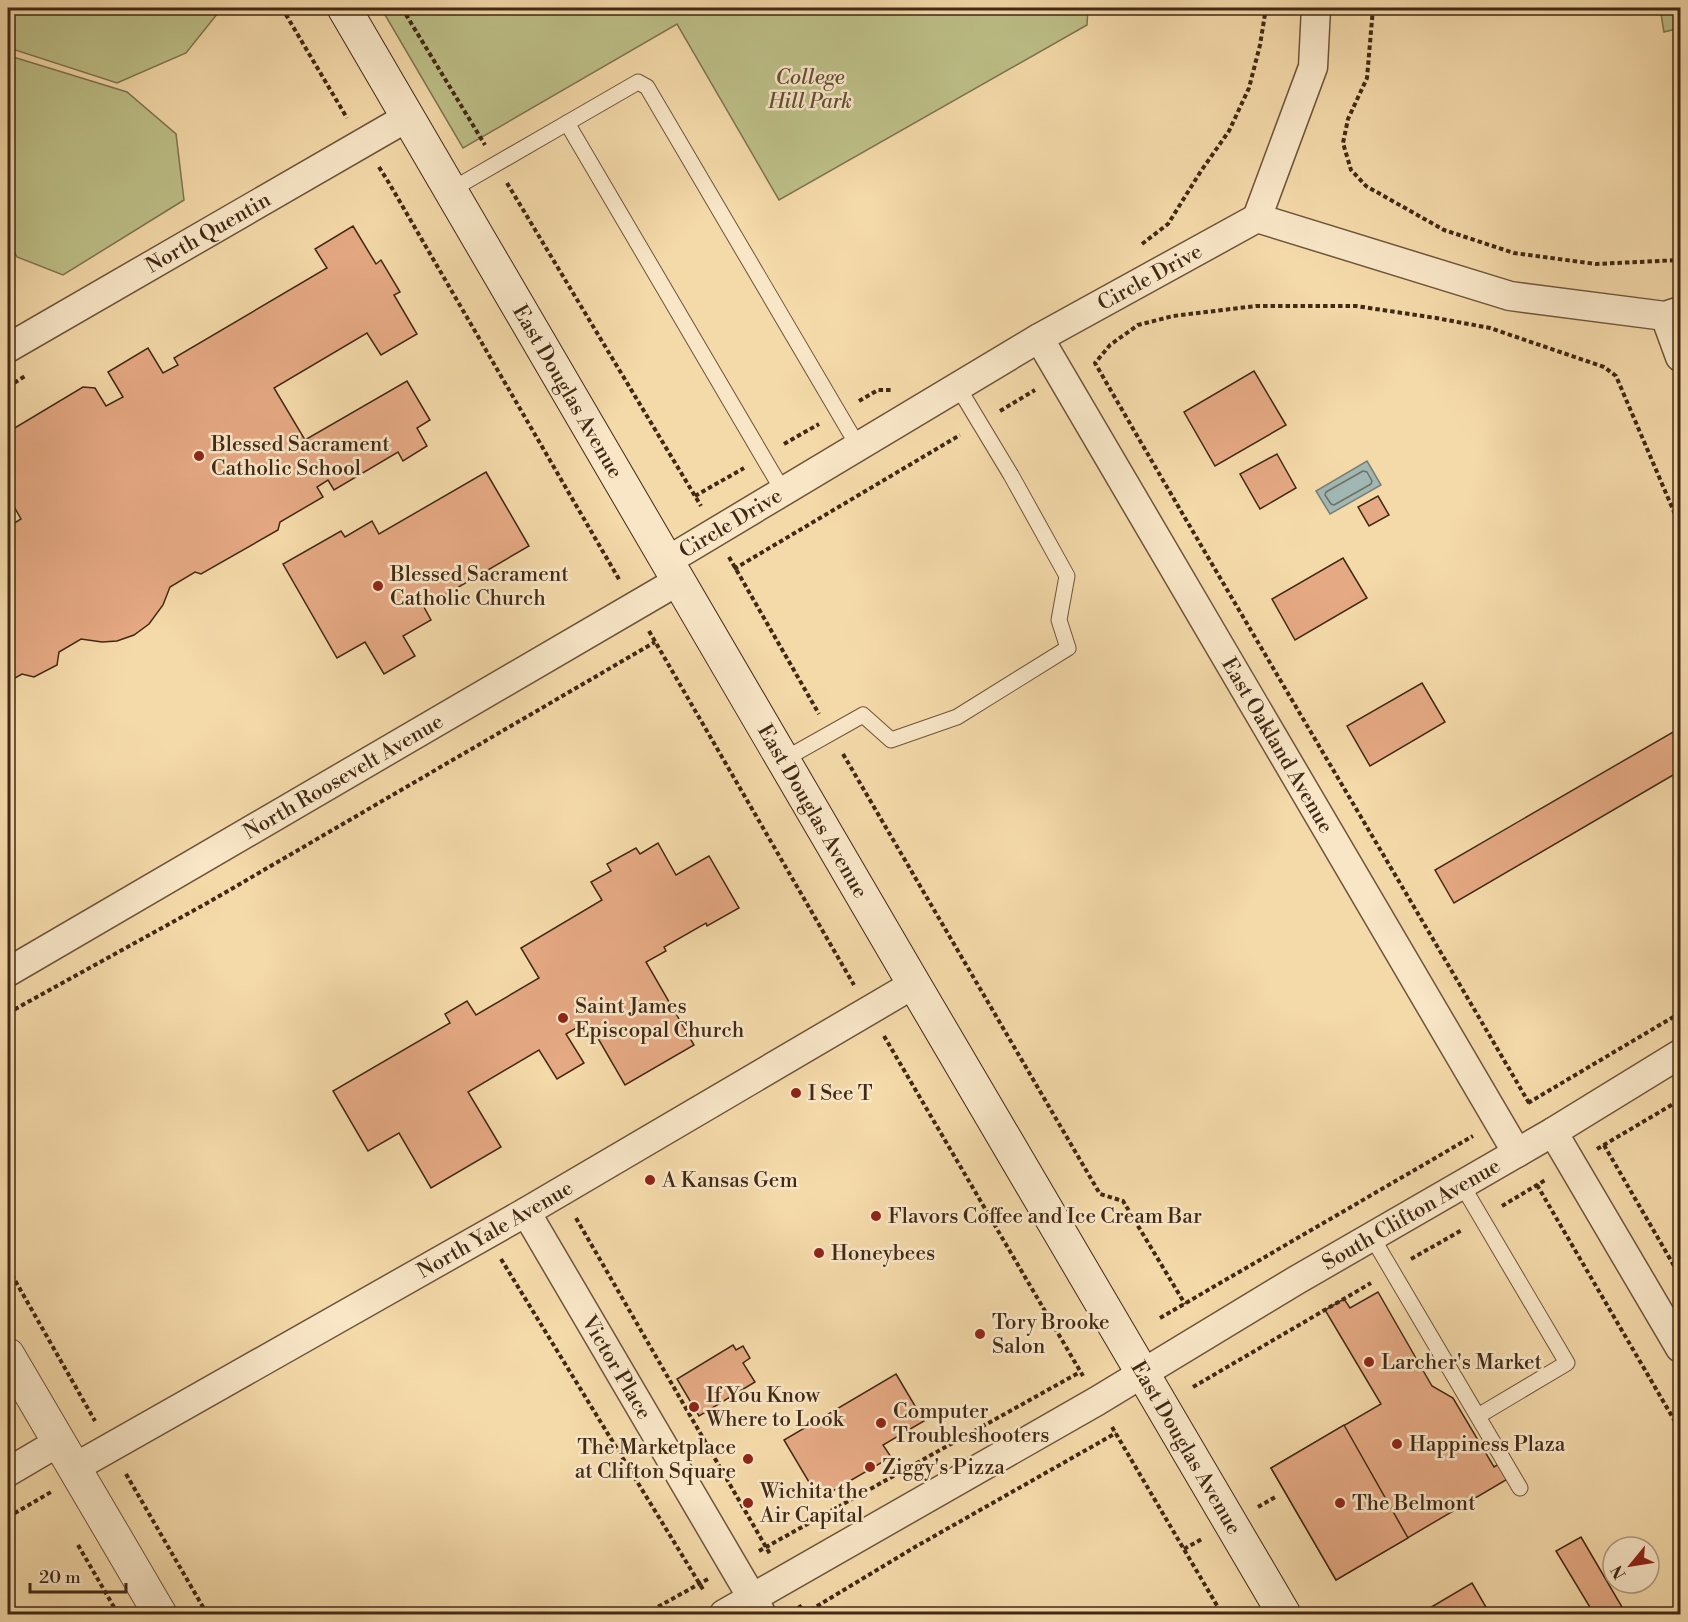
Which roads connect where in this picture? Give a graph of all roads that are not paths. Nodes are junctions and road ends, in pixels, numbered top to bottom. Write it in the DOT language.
graph roads {
  1 [pos="344,8"];
  2 [pos="1316,8"];
  3 [pos="408,117"];
  4 [pos="567,123"];
  5 [pos="451,190"];
  6 [pos="1257,218"];
  7 [pos="1673,314"];
  8 [pos="1039,338"];
  9 [pos="8,348"];
  10 [pos="1680,357"];
  11 [pos="958,387"];
  12 [pos="858,446"];
  13 [pos="783,491"];
  14 [pos="673,571"];
  15 [pos="783,760"];
  16 [pos="8,972"];
  17 [pos="914,984"];
  18 [pos="1680,1054"];
  19 [pos="1553,1132"];
  20 [pos="1516,1153"];
  21 [pos="1462,1185"];
  22 [pos="526,1212"];
  23 [pos="1372,1237"];
  24 [pos="1680,1348"];
  25 [pos="8,1355"];
  26 [pos="1142,1373"];
  27 [pos="1478,1416"];
  28 [pos="67,1455"];
  29 [pos="8,1472"];
  30 [pos="1520,1488"];
  31 [pos="758,1606"];
  32 [pos="716,1607"];
  33 [pos="160,1614"];
  34 [pos="1284,1614"];
  1 -- 3 [label="main road, East Douglas Avenue"];
  2 -- 6 [label="street"];
  3 -- 5 [label="main road, East Douglas Avenue"];
  3 -- 9 [label="street, North Quentin"];
  4 -- 5 [label="lane"];
  4 -- 12 [label="lane"];
  4 -- 13 [label="lane"];
  5 -- 14 [label="main road, East Douglas Avenue"];
  6 -- 7 [label="street"];
  6 -- 8 [label="street, Circle Drive"];
  7 -- 10 [label="street"];
  8 -- 11 [label="street, Circle Drive"];
  8 -- 20 [label="street, East Oakland Avenue"];
  11 -- 12 [label="street, Circle Drive"];
  11 -- 15 [label="lane"];
  12 -- 13 [label="street, Circle Drive"];
  13 -- 14 [label="street, Circle Drive"];
  14 -- 15 [label="main road, East Douglas Avenue"];
  14 -- 16 [label="street, North Roosevelt Avenue"];
  15 -- 17 [label="main road, East Douglas Avenue"];
  17 -- 22 [label="street, North Yale Avenue"];
  17 -- 26 [label="main road, East Douglas Avenue"];
  18 -- 19 [label="street, South Clifton Avenue"];
  19 -- 20 [label="street, South Clifton Avenue"];
  19 -- 24 [label="street"];
  20 -- 21 [label="street, South Clifton Avenue"];
  21 -- 23 [label="street, South Clifton Avenue"];
  21 -- 27 [label="lane"];
  22 -- 28 [label="street, North Yale Avenue"];
  22 -- 31 [label="street, Victor Place"];
  23 -- 26 [label="street, South Clifton Avenue"];
  23 -- 27 [label="lane"];
  25 -- 28 [label="main road"];
  26 -- 31 [label="street, South Clifton Avenue"];
  26 -- 34 [label="main road, East Douglas Avenue"];
  27 -- 30 [label="lane"];
  28 -- 29 [label="street, North Yale Avenue"];
  28 -- 33 [label="main road"];
  31 -- 32 [label="street, South Clifton Avenue"];
}
